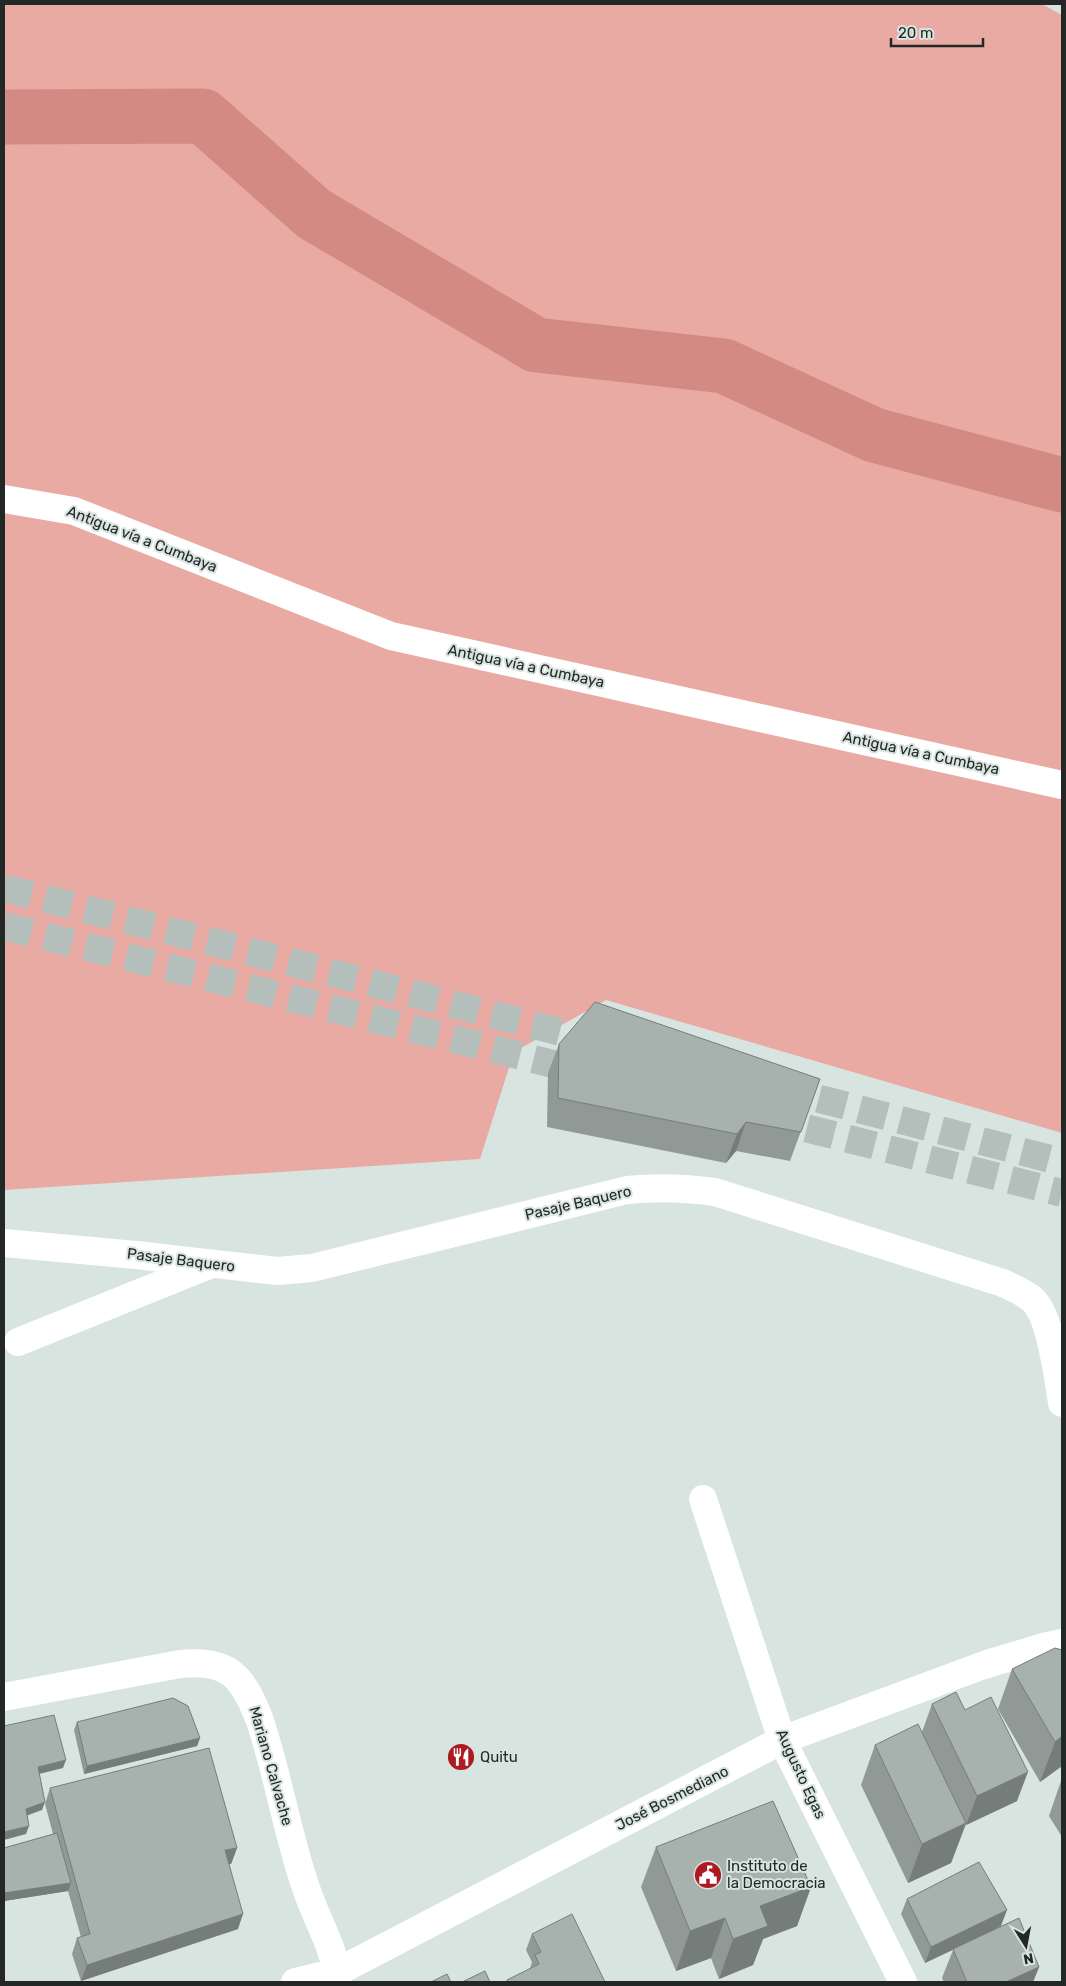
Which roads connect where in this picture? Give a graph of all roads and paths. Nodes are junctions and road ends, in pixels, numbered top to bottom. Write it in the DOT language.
graph roads {
  1 [pos="4,499"];
  2 [pos="1062,784"];
  3 [pos="4,1243"];
  4 [pos="212,1264"];
  5 [pos="18,1342"];
  6 [pos="1062,1403"];
  7 [pos="703,1499"];
  8 [pos="1062,1644"];
  9 [pos="4,1697"];
  10 [pos="782,1740"];
  11 [pos="337,1977"];
  12 [pos="295,1982"];
  13 [pos="903,1982"];
  1 -- 2 [label="street, Antigua vía a Cumbaya"];
  3 -- 4 [label="street, Pasaje Baquero"];
  4 -- 5 [label="street"];
  4 -- 6 [label="street, Pasaje Baquero"];
  7 -- 10 [label="street, Augusto Egas"];
  8 -- 10 [label="street, José Bosmediano"];
  9 -- 11 [label="street, Mariano Calvache"];
  10 -- 11 [label="street, José Bosmediano"];
  10 -- 13 [label="street, Augusto Egas"];
  11 -- 12 [label="street, José Bosmediano"];
}
